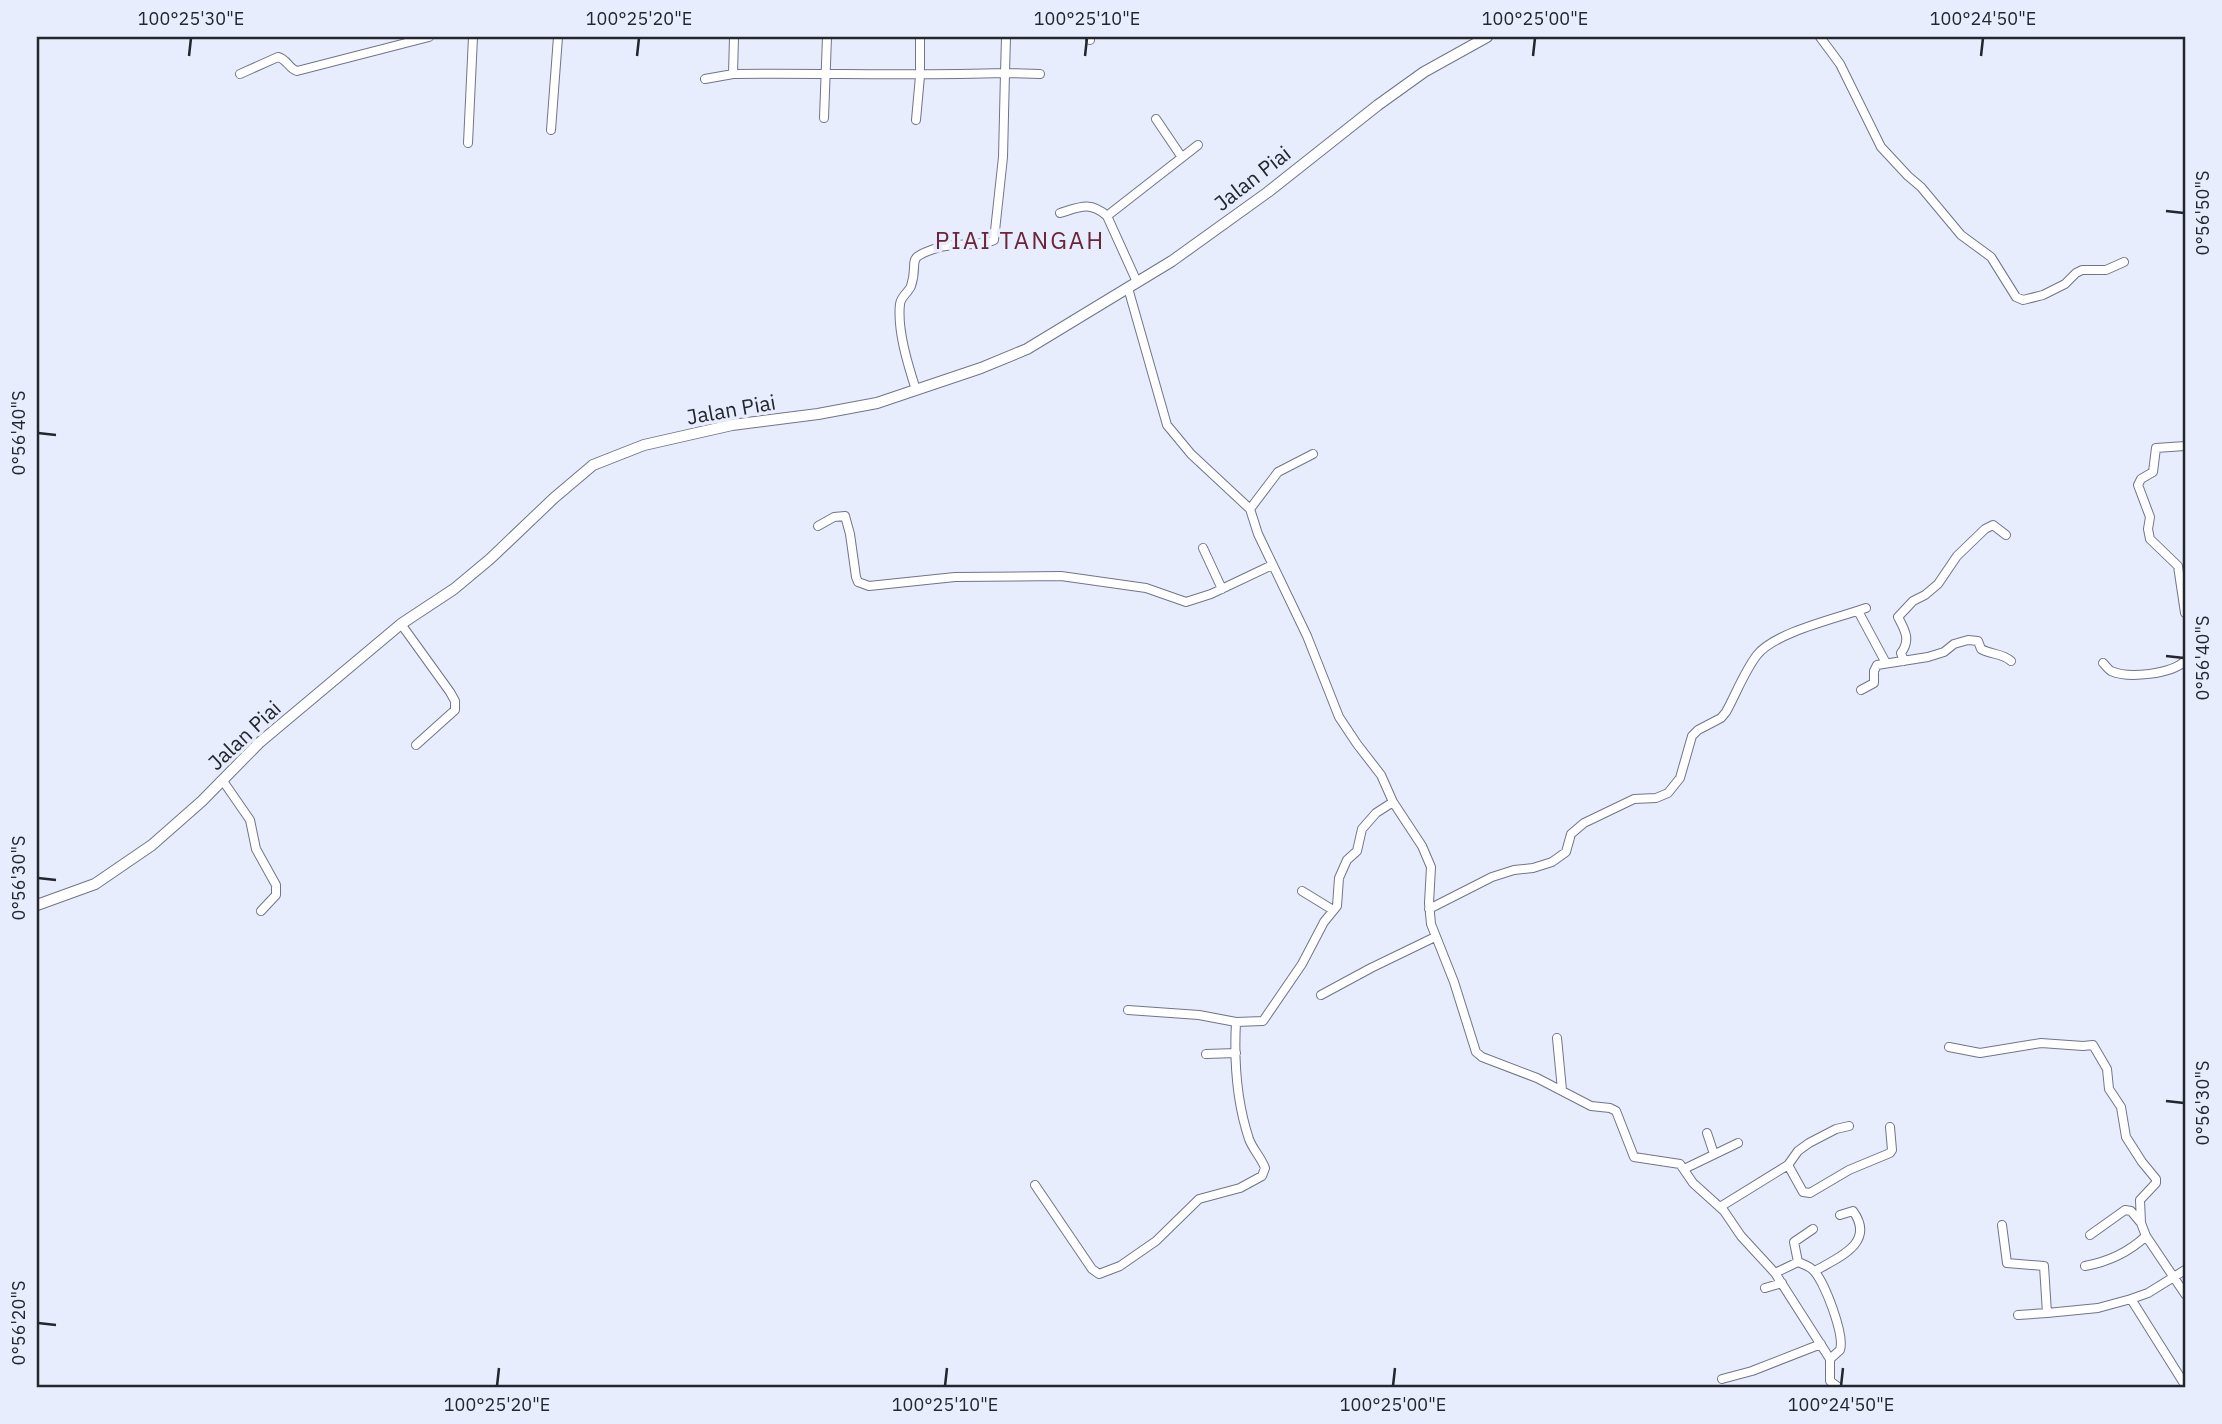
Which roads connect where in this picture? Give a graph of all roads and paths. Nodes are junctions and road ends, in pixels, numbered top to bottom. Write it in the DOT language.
graph roads {
  1 [pos="429,37"];
  2 [pos="474,37"];
  3 [pos="558,37"];
  4 [pos="734,37"];
  5 [pos="827,37"];
  6 [pos="920,37"];
  7 [pos="1006,37"];
  8 [pos="1486,37"];
  9 [pos="1820,38"];
  10 [pos="826,73"];
  11 [pos="240,74"];
  12 [pos="733,74"];
  13 [pos="1005,74"];
  14 [pos="1040,74"];
  15 [pos="920,76"];
  16 [pos="705,79"];
  17 [pos="824,118"];
  18 [pos="1156,119"];
  19 [pos="916,120"];
  20 [pos="551,130"];
  21 [pos="468,143"];
  22 [pos="1198,145"];
  23 [pos="1181,156"];
  24 [pos="1060,214"];
  25 [pos="1107,216"];
  26 [pos="2124,262"];
  27 [pos="1132,285"];
  28 [pos="916,390"];
  29 [pos="2185,446"];
  30 [pos="1313,454"];
  31 [pos="1250,509"];
  32 [pos="818,526"];
  33 [pos="2006,535"];
  34 [pos="1203,548"];
  35 [pos="1272,565"];
  36 [pos="2183,578"];
  37 [pos="1222,589"];
  38 [pos="2185,613"];
  39 [pos="401,624"];
  40 [pos="1904,661"];
  41 [pos="2011,661"];
  42 [pos="2185,662"];
  43 [pos="1886,663"];
  44 [pos="2103,663"];
  45 [pos="1861,690"];
  46 [pos="416,745"];
  47 [pos="223,781"];
  48 [pos="1393,802"];
  49 [pos="1302,891"];
  50 [pos="37,905"];
  51 [pos="1429,909"];
  52 [pos="1333,910"];
  53 [pos="261,911"];
  54 [pos="1435,937"];
  55 [pos="1321,995"];
  56 [pos="1128,1010"];
  57 [pos="1236,1022"];
  58 [pos="1557,1038"];
  59 [pos="1949,1047"];
  60 [pos="1236,1053"];
  61 [pos="1206,1054"];
  62 [pos="1562,1090"];
  63 [pos="1849,1126"];
  64 [pos="1890,1127"];
  65 [pos="1707,1133"];
  66 [pos="1738,1143"];
  67 [pos="1714,1154"];
  68 [pos="1788,1166"];
  69 [pos="1684,1170"];
  70 [pos="1035,1185"];
  71 [pos="1720,1207"];
  72 [pos="1840,1215"];
  73 [pos="2141,1223"];
  74 [pos="2002,1225"];
  75 [pos="1813,1229"];
  76 [pos="2090,1236"];
  77 [pos="2146,1236"];
  78 [pos="1798,1262"];
  79 [pos="2085,1266"];
  80 [pos="2185,1270"];
  81 [pos="1815,1271"];
  82 [pos="1775,1273"];
  83 [pos="2174,1278"];
  84 [pos="1782,1283"];
  85 [pos="1765,1288"];
  86 [pos="2185,1294"];
  87 [pos="2131,1299"];
  88 [pos="2046,1313"];
  89 [pos="2018,1315"];
  90 [pos="1821,1344"];
  91 [pos="1830,1359"];
  92 [pos="1722,1379"];
  93 [pos="2185,1385"];
  94 [pos="1838,1387"];
  1 -- 11 [label="street"];
  2 -- 21 [label="street"];
  3 -- 20 [label="street"];
  4 -- 12 [label="street"];
  5 -- 10 [label="street"];
  6 -- 15 [label="street"];
  7 -- 13 [label="street"];
  8 -- 27 [label="street, Jalan Piai"];
  9 -- 26 [label="street"];
  10 -- 12 [label="street"];
  10 -- 15 [label="street"];
  10 -- 17 [label="street"];
  12 -- 16 [label="street"];
  13 -- 14 [label="street"];
  13 -- 15 [label="street"];
  13 -- 28 [label="street"];
  15 -- 19 [label="street"];
  18 -- 23 [label="street"];
  22 -- 23 [label="street"];
  23 -- 25 [label="street"];
  24 -- 25 [label="street"];
  25 -- 27 [label="street"];
  27 -- 28 [label="street, Jalan Piai"];
  27 -- 31 [label="street"];
  28 -- 39 [label="street, Jalan Piai"];
  29 -- 36 [label="street"];
  30 -- 31 [label="street"];
  31 -- 35 [label="street"];
  32 -- 37 [label="street"];
  33 -- 40 [label="street"];
  34 -- 37 [label="street"];
  35 -- 37 [label="street"];
  35 -- 48 [label="street"];
  36 -- 38 [label="street"];
  39 -- 46 [label="street"];
  39 -- 47 [label="street, Jalan Piai"];
  40 -- 41 [label="street"];
  40 -- 43 [label="street"];
  42 -- 44 [label="street"];
  43 -- 45 [label="street"];
  43 -- 51 [label="street"];
  47 -- 50 [label="street, Jalan Piai"];
  47 -- 53 [label="street"];
  48 -- 51 [label="street"];
  48 -- 52 [label="street"];
  49 -- 52 [label="street"];
  51 -- 54 [label="street"];
  52 -- 57 [label="street"];
  54 -- 55 [label="street"];
  54 -- 62 [label="street"];
  56 -- 57 [label="street"];
  57 -- 60 [label="street"];
  58 -- 62 [label="street"];
  59 -- 73 [label="street"];
  60 -- 61 [label="street"];
  60 -- 70 [label="street"];
  62 -- 69 [label="street"];
  63 -- 68 [label="street"];
  64 -- 68 [label="street"];
  65 -- 67 [label="street"];
  66 -- 67 [label="street"];
  67 -- 69 [label="street"];
  68 -- 71 [label="street"];
  69 -- 71 [label="street"];
  71 -- 82 [label="street"];
  72 -- 81 [label="street"];
  73 -- 76 [label="street"];
  73 -- 77 [label="street"];
  74 -- 88 [label="street"];
  75 -- 78 [label="street"];
  77 -- 79 [label="street"];
  77 -- 83 [label="street"];
  78 -- 81 [label="street"];
  78 -- 82 [label="street"];
  80 -- 83 [label="street"];
  81 -- 91 [label="street"];
  82 -- 84 [label="street"];
  83 -- 86 [label="street"];
  83 -- 87 [label="street"];
  84 -- 85 [label="street"];
  84 -- 90 [label="street"];
  87 -- 88 [label="street"];
  87 -- 93 [label="street"];
  88 -- 89 [label="street"];
  90 -- 91 [label="street"];
  90 -- 92 [label="street"];
  91 -- 94 [label="street"];
}
